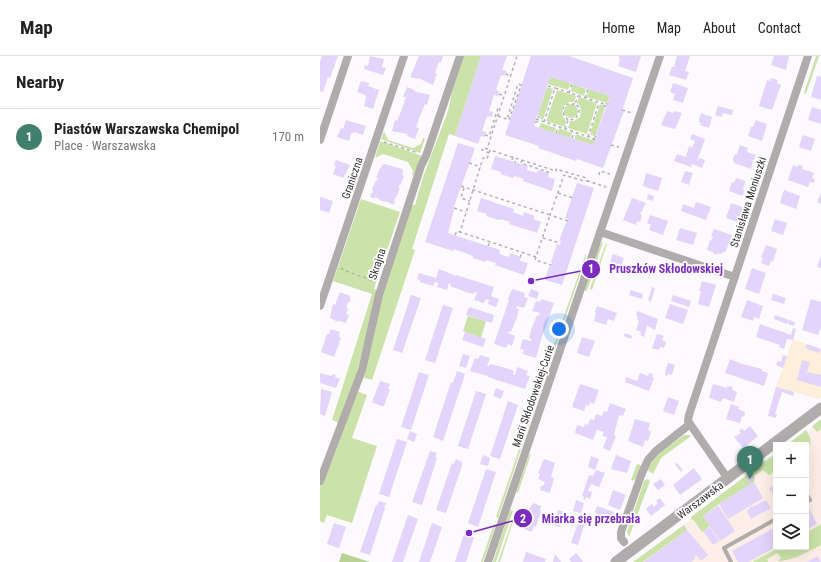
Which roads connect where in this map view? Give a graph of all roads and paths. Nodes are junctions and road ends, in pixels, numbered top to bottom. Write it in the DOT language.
graph roads {
  1 [pos="348,56"];
  2 [pos="404,56"];
  3 [pos="460,56"];
  4 [pos="517,56"];
  5 [pos="660,56"];
  6 [pos="808,56"];
  7 [pos="506,74"];
  8 [pos="511,76"];
  9 [pos="572,84"];
  10 [pos="548,85"];
  11 [pos="555,88"];
  12 [pos="588,89"];
  13 [pos="569,93"];
  14 [pos="499,94"];
  15 [pos="504,96"];
  16 [pos="578,96"];
  17 [pos="585,98"];
  18 [pos="599,103"];
  19 [pos="575,104"];
  20 [pos="606,105"];
  21 [pos="622,110"];
  22 [pos="629,112"];
  23 [pos="492,114"];
  24 [pos="496,116"];
  25 [pos="537,116"];
  26 [pos="507,119"];
  27 [pos="568,120"];
  28 [pos="544,122"];
  29 [pos="558,127"];
  30 [pos="565,129"];
  31 [pos="574,132"];
  32 [pos="556,133"];
  33 [pos="486,135"];
  34 [pos="588,137"];
  35 [pos="572,138"];
  36 [pos="376,139"];
  37 [pos="595,139"];
  38 [pos="320,140"];
  39 [pos="611,145"];
  40 [pos="619,147"];
  41 [pos="489,153"];
  42 [pos="426,156"];
  43 [pos="513,157"];
  44 [pos="522,160"];
  45 [pos="516,162"];
  46 [pos="469,163"];
  47 [pos="480,167"];
  48 [pos="548,173"];
  49 [pos="610,174"];
  50 [pos="599,175"];
  51 [pos="588,181"];
  52 [pos="461,186"];
  53 [pos="464,187"];
  54 [pos="606,187"];
  55 [pos="473,190"];
  56 [pos="558,193"];
  57 [pos="573,198"];
  58 [pos="470,201"];
  59 [pos="454,208"];
  60 [pos="466,212"];
  61 [pos="550,215"];
  62 [pos="568,221"];
  63 [pos="460,232"];
  64 [pos="600,232"];
  65 [pos="455,236"];
  66 [pos="543,238"];
  67 [pos="490,242"];
  68 [pos="560,243"];
  69 [pos="488,246"];
  70 [pos="522,252"];
  71 [pos="520,257"];
  72 [pos="536,257"];
  73 [pos="334,264"];
  74 [pos="552,265"];
  75 [pos="735,277"];
  76 [pos="382,284"];
  77 [pos="320,306"];
  78 [pos="821,408"];
  79 [pos="690,424"];
  80 [pos="780,442"];
  81 [pos="773,448"];
  82 [pos="728,479"];
  83 [pos="320,481"];
  84 [pos="773,521"];
  85 [pos="624,542"];
  86 [pos="488,562"];
  87 [pos="616,562"];
  88 [pos="731,562"];
  1 -- 38 [label="street"];
  2 -- 36 [label="street, Graniczna"];
  3 -- 42 [label="street, Skrajna"];
  4 -- 8 [label="path"];
  5 -- 64 [label="street, Marii Skłodowskiej-Curie"];
  6 -- 75 [label="street, Stanisława Moniuszki"];
  7 -- 8 [label="path"];
  8 -- 15 [label="path"];
  9 -- 13 [label="path"];
  10 -- 11 [label="path"];
  11 -- 13 [label="path"];
  11 -- 28 [label="path"];
  12 -- 17 [label="path"];
  13 -- 16 [label="path"];
  14 -- 15 [label="path"];
  15 -- 24 [label="path"];
  16 -- 17 [label="path"];
  16 -- 19 [label="path"];
  17 -- 18 [label="path"];
  18 -- 20 [label="path"];
  18 -- 34 [label="path"];
  19 -- 27 [label="path"];
  19 -- 27 [label="path"];
  21 -- 22 [label="path"];
  23 -- 24 [label="path"];
  24 -- 26 [label="path"];
  24 -- 33 [label="path"];
  24 -- 41 [label="path"];
  25 -- 28 [label="path"];
  26 -- 26 [label="path"];
  27 -- 30 [label="path"];
  28 -- 29 [label="path"];
  29 -- 30 [label="path"];
  29 -- 32 [label="path"];
  30 -- 31 [label="path"];
  31 -- 34 [label="path"];
  31 -- 35 [label="path"];
  34 -- 37 [label="path"];
  36 -- 42 [label="path"];
  36 -- 73 [label="street, Graniczna"];
  39 -- 40 [label="path"];
  41 -- 43 [label="path"];
  41 -- 47 [label="path"];
  42 -- 76 [label="street, Skrajna"];
  43 -- 44 [label="path"];
  43 -- 45 [label="path"];
  44 -- 48 [label="path"];
  44 -- 51 [label="path"];
  46 -- 47 [label="path"];
  47 -- 55 [label="path"];
  49 -- 50 [label="path"];
  51 -- 54 [label="path"];
  51 -- 56 [label="path"];
  52 -- 53 [label="path"];
  53 -- 55 [label="path"];
  53 -- 58 [label="path"];
  55 -- 58 [label="path"];
  55 -- 61 [label="path"];
  56 -- 57 [label="path"];
  56 -- 61 [label="path"];
  58 -- 60 [label="path"];
  59 -- 60 [label="path"];
  60 -- 63 [label="path"];
  61 -- 62 [label="path"];
  61 -- 66 [label="path"];
  63 -- 65 [label="path"];
  63 -- 67 [label="path"];
  64 -- 75 [label="street"];
  64 -- 86 [label="street, Marii Skłodowskiej-Curie"];
  66 -- 68 [label="path"];
  66 -- 72 [label="path"];
  67 -- 69 [label="path"];
  67 -- 70 [label="path"];
  70 -- 71 [label="path"];
  70 -- 72 [label="path"];
  72 -- 74 [label="path"];
  73 -- 76 [label="path"];
  73 -- 77 [label="street, Graniczna"];
  75 -- 79 [label="street, Stanisława Moniuszki"];
  76 -- 83 [label="street, Skrajna"];
  78 -- 80 [label="street, Warszawska"];
  79 -- 82 [label="street"];
  79 -- 85 [label="street"];
  81 -- 82 [label="street, Warszawska"];
  82 -- 87 [label="street, Warszawska"];
  84 -- 88 [label="lane"];
}
